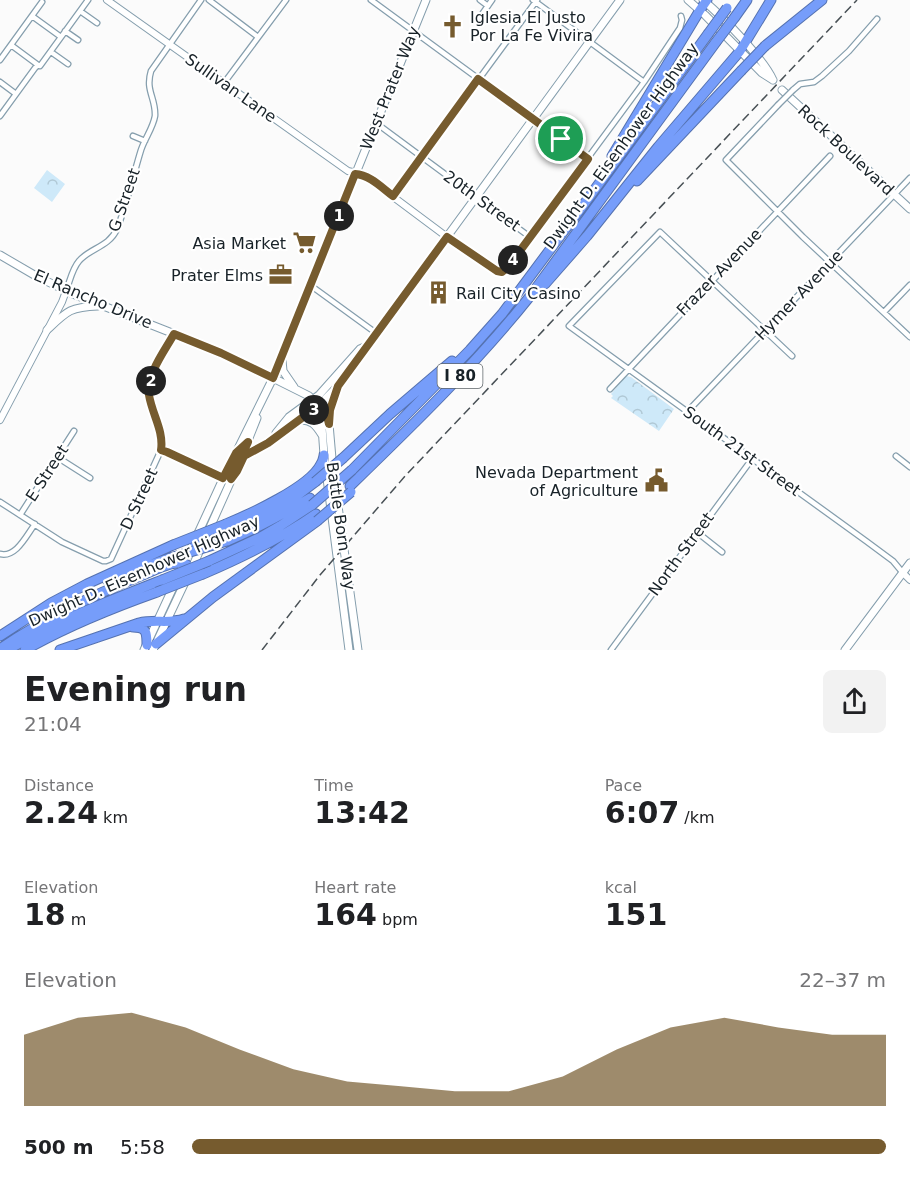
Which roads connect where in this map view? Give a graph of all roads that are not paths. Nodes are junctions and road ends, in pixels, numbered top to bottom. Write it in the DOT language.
graph roads {
  1 [pos="87,0"];
  2 [pos="107,0"];
  3 [pos="201,0"];
  4 [pos="209,0"];
  5 [pos="286,0"];
  6 [pos="371,0"];
  7 [pos="426,0"];
  8 [pos="480,0"];
  9 [pos="492,0"];
  10 [pos="620,0"];
  11 [pos="688,0"];
  12 [pos="747,0"];
  13 [pos="771,0"];
  14 [pos="822,0"];
  15 [pos="535,1"];
  16 [pos="42,2"];
  17 [pos="117,3"];
  18 [pos="704,3"];
  19 [pos="729,4"];
  20 [pos="488,6"];
  21 [pos="80,11"];
  22 [pos="32,16"];
  23 [pos="681,16"];
  24 [pos="480,17"];
  25 [pos="877,19"];
  26 [pos="97,23"];
  27 [pos="66,31"];
  28 [pos="413,31"];
  29 [pos="61,37"];
  30 [pos="258,37"];
  31 [pos="78,40"];
  32 [pos="590,42"];
  33 [pos="11,45"];
  34 [pos="169,45"];
  35 [pos="743,47"];
  36 [pos="51,52"];
  37 [pos="0,60"];
  38 [pos="68,64"];
  39 [pos="38,65"];
  40 [pos="478,79"];
  41 [pos="0,82"];
  42 [pos="644,82"];
  43 [pos="224,83"];
  44 [pos="782,90"];
  45 [pos="16,94"];
  46 [pos="0,116"];
  47 [pos="533,119"];
  48 [pos="376,123"];
  49 [pos="133,136"];
  50 [pos="145,141"];
  51 [pos="830,156"];
  52 [pos="422,157"];
  53 [pos="588,159"];
  54 [pos="355,174"];
  55 [pos="910,178"];
  56 [pos="894,194"];
  57 [pos="393,196"];
  58 [pos="476,197"];
  59 [pos="587,200"];
  60 [pos="609,208"];
  61 [pos="910,209"];
  62 [pos="777,211"];
  63 [pos="447,237"];
  64 [pos="530,237"];
  65 [pos="0,255"];
  66 [pos="830,262"];
  67 [pos="712,279"];
  68 [pos="310,285"];
  69 [pos="910,285"];
  70 [pos="66,291"];
  71 [pos="531,295"];
  72 [pos="101,305"];
  73 [pos="884,312"];
  74 [pos="47,330"];
  75 [pos="765,330"];
  76 [pos="376,333"];
  77 [pos="174,334"];
  78 [pos="910,337"];
  79 [pos="367,346"];
  80 [pos="470,350"];
  81 [pos="282,355"];
  82 [pos="792,356"];
  83 [pos="627,369"];
  84 [pos="273,378"];
  85 [pos="338,386"];
  86 [pos="610,388"];
  87 [pos="295,389"];
  88 [pos="316,403"];
  89 [pos="258,410"];
  90 [pos="687,411"];
  91 [pos="0,420"];
  92 [pos="299,420"];
  93 [pos="329,424"];
  94 [pos="74,430"];
  95 [pos="323,436"];
  96 [pos="248,442"];
  97 [pos="161,450"];
  98 [pos="236,453"];
  99 [pos="324,455"];
  100 [pos="896,456"];
  101 [pos="57,457"];
  102 [pos="752,459"];
  103 [pos="910,467"];
  104 [pos="90,478"];
  105 [pos="223,478"];
  106 [pos="231,479"];
  107 [pos="311,501"];
  108 [pos="0,502"];
  109 [pos="20,515"];
  110 [pos="317,517"];
  111 [pos="213,521"];
  112 [pos="35,525"];
  113 [pos="239,527"];
  114 [pos="698,533"];
  115 [pos="207,535"];
  116 [pos="194,542"];
  117 [pos="722,552"];
  118 [pos="0,554"];
  119 [pos="910,563"];
  120 [pos="184,564"];
  121 [pos="903,573"];
  122 [pos="189,574"];
  123 [pos="910,580"];
  124 [pos="188,618"];
  125 [pos="162,621"];
  126 [pos="16,626"];
  127 [pos="131,626"];
  128 [pos="0,636"];
  129 [pos="150,647"];
  130 [pos="0,649"];
  131 [pos="8,650"];
  132 [pos="25,650"];
  133 [pos="60,650"];
  134 [pos="349,650"];
  135 [pos="358,650"];
  136 [pos="611,650"];
  137 [pos="845,650"];
  1 -- 21 [label="street"];
  2 -- 17 [label="street, Sullivan Lane"];
  3 -- 34 [label="street, G Street"];
  4 -- 30 [label="street"];
  5 -- 30 [label="street"];
  6 -- 28 [label="street"];
  7 -- 28 [label="main road, West Prater Way"];
  8 -- 20 [label="street"];
  9 -- 20 [label="street"];
  10 -- 32 [label="main road"];
  11 -- 18 [label="main road"];
  12 -- 71 [label="highway, Dwight D. Eisenhower Highway / I 80, bridge"];
  13 -- 35 [label="highway"];
  14 -- 60 [label="highway, bridge"];
  15 -- 32 [label="street"];
  15 -- 40 [label="street"];
  16 -- 22 [label="street"];
  17 -- 34 [label="street, Sullivan Lane"];
  18 -- 35 [label="main road"];
  18 -- 59 [label="highway"];
  19 -- 59 [label="highway, Dwight D. Eisenhower Highway / I 80, bridge"];
  20 -- 24 [label="street"];
  21 -- 26 [label="street"];
  21 -- 27 [label="street"];
  22 -- 29 [label="street"];
  22 -- 33 [label="street"];
  23 -- 42 [label="street"];
  25 -- 62 [label="street, bridge"];
  27 -- 29 [label="street"];
  27 -- 31 [label="street"];
  28 -- 40 [label="street"];
  28 -- 48 [label="main road, West Prater Way"];
  29 -- 36 [label="street"];
  30 -- 43 [label="street"];
  32 -- 42 [label="street"];
  32 -- 47 [label="main road"];
  33 -- 37 [label="street"];
  33 -- 39 [label="street"];
  34 -- 43 [label="street, Sullivan Lane"];
  34 -- 50 [label="street, G Street"];
  35 -- 35 [label="main road"];
  35 -- 60 [label="highway"];
  36 -- 38 [label="street"];
  36 -- 39 [label="street"];
  39 -- 45 [label="street"];
  40 -- 47 [label="street"];
  40 -- 52 [label="street"];
  41 -- 45 [label="street"];
  42 -- 53 [label="street"];
  43 -- 54 [label="street, Sullivan Lane"];
  44 -- 56 [label="main road, Rock Boulevard"];
  45 -- 46 [label="street"];
  47 -- 53 [label="street"];
  47 -- 58 [label="main road"];
  48 -- 52 [label="street, 20th Street"];
  48 -- 54 [label="main road, West Prater Way"];
  49 -- 50 [label="street"];
  50 -- 70 [label="street, G Street"];
  51 -- 62 [label="street, Frazer Avenue"];
  52 -- 57 [label="street"];
  52 -- 58 [label="street, 20th Street"];
  53 -- 64 [label="street"];
  54 -- 57 [label="street, Sullivan Lane"];
  54 -- 68 [label="main road, West Prater Way"];
  55 -- 56 [label="street, Hymer Avenue"];
  56 -- 61 [label="main road, Rock Boulevard"];
  56 -- 66 [label="street, Hymer Avenue"];
  57 -- 63 [label="street, Sullivan Lane"];
  58 -- 63 [label="main road"];
  58 -- 64 [label="street, 20th Street"];
  59 -- 80 [label="highway, Dwight D. Eisenhower Highway / I 80"];
  60 -- 71 [label="highway"];
  62 -- 66 [label="street"];
  62 -- 67 [label="street, Frazer Avenue"];
  63 -- 64 [label="street"];
  63 -- 76 [label="main road"];
  65 -- 70 [label="main road, El Rancho Drive"];
  66 -- 73 [label="street"];
  66 -- 75 [label="street, Hymer Avenue"];
  67 -- 75 [label="street"];
  67 -- 83 [label="street, Frazer Avenue"];
  67 -- 83 [label="street, South 21st Street"];
  68 -- 76 [label="street"];
  68 -- 81 [label="main road, West Prater Way"];
  69 -- 73 [label="street"];
  70 -- 72 [label="main road, El Rancho Drive"];
  70 -- 74 [label="street, G Street"];
  71 -- 110 [label="highway, Dwight D. Eisenhower Highway / I 80"];
  72 -- 74 [label="main road"];
  72 -- 77 [label="main road, El Rancho Drive"];
  73 -- 78 [label="street"];
  74 -- 91 [label="street, G Street"];
  75 -- 82 [label="street"];
  75 -- 90 [label="street, Hymer Avenue"];
  76 -- 79 [label="main road"];
  77 -- 84 [label="main road, El Rancho Drive"];
  77 -- 97 [label="street, D Street"];
  79 -- 85 [label="main road"];
  79 -- 88 [label="main road"];
  80 -- 107 [label="highway, Dwight D. Eisenhower Highway / I 80, bridge"];
  80 -- 113 [label="highway, bridge"];
  81 -- 84 [label="main road, West Prater Way"];
  81 -- 87 [label="main road"];
  83 -- 86 [label="street, Frazer Avenue"];
  83 -- 90 [label="street, South 21st Street"];
  84 -- 87 [label="main road, El Rancho Drive"];
  84 -- 89 [label="main road, West Prater Way"];
  85 -- 88 [label="main road"];
  85 -- 93 [label="main road"];
  87 -- 88 [label="main road, El Rancho Drive"];
  88 -- 92 [label="main road"];
  88 -- 93 [label="main road, Battle Born Way"];
  88 -- 95 [label="main road, Battle Born Way"];
  88 -- 96 [label="main road"];
  89 -- 96 [label="main road, West Prater Way"];
  89 -- 98 [label="main road, West Prater Way"];
  90 -- 102 [label="street, South 21st Street"];
  92 -- 95 [label="main road"];
  92 -- 106 [label="main road"];
  93 -- 135 [label="main road, Battle Born Way"];
  94 -- 101 [label="street, E Street"];
  95 -- 99 [label="main road, Battle Born Way"];
  96 -- 98 [label="main road"];
  96 -- 106 [label="main road, West Prater Way"];
  97 -- 105 [label="street"];
  97 -- 112 [label="street, D Street"];
  98 -- 105 [label="main road, West Prater Way"];
  99 -- 126 [label="highway, bridge"];
  99 -- 134 [label="main road, Battle Born Way"];
  100 -- 103 [label="street"];
  101 -- 104 [label="street"];
  101 -- 109 [label="street, E Street"];
  102 -- 114 [label="street, North Street"];
  102 -- 121 [label="street, South 21st Street"];
  105 -- 116 [label="main road, West Prater Way"];
  106 -- 111 [label="main road, West Prater Way"];
  107 -- 126 [label="highway, bridge"];
  107 -- 131 [label="highway, Dwight D. Eisenhower Highway / I 80, bridge"];
  108 -- 109 [label="street"];
  109 -- 112 [label="street"];
  110 -- 124 [label="highway"];
  110 -- 132 [label="highway, Dwight D. Eisenhower Highway / I 80, bridge"];
  111 -- 113 [label="highway"];
  111 -- 115 [label="main road, West Prater Way"];
  112 -- 118 [label="street"];
  113 -- 115 [label="highway"];
  114 -- 117 [label="street"];
  114 -- 136 [label="street, North Street"];
  115 -- 116 [label="highway"];
  115 -- 122 [label="main road, West Prater Way"];
  116 -- 120 [label="main road, West Prater Way"];
  119 -- 121 [label="main road"];
  120 -- 122 [label="highway"];
  120 -- 125 [label="main road, West Prater Way"];
  120 -- 130 [label="highway"];
  121 -- 123 [label="street, South 21st Street"];
  121 -- 137 [label="main road"];
  122 -- 125 [label="main road, West Prater Way"];
  124 -- 125 [label="highway"];
  124 -- 129 [label="highway"];
  125 -- 127 [label="highway"];
  125 -- 129 [label="main road, West Prater Way"];
  126 -- 128 [label="highway"];
  127 -- 129 [label="highway"];
  127 -- 133 [label="highway"];
}
